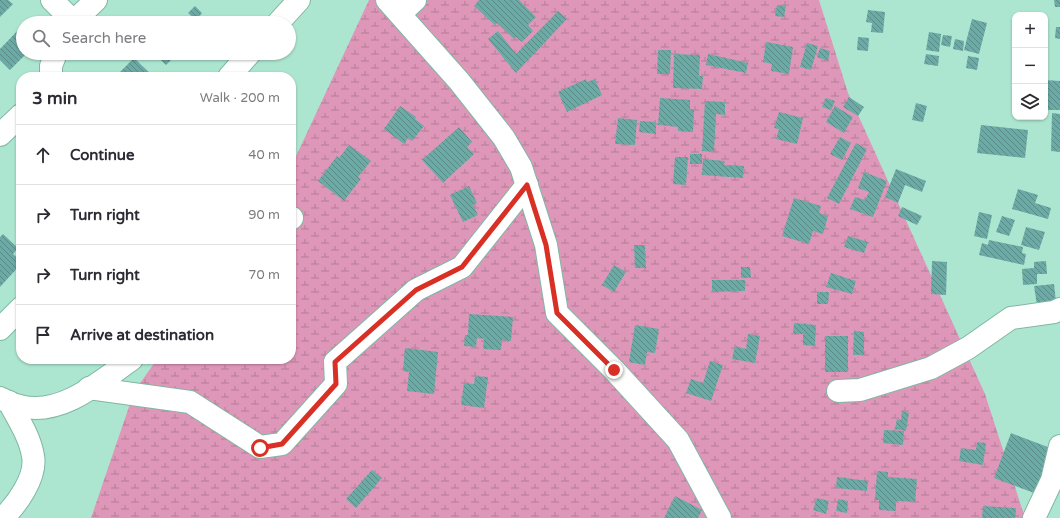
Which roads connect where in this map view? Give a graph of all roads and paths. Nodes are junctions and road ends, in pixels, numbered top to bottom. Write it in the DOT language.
graph roads {
  1 [pos="52,0"];
  2 [pos="96,0"];
  3 [pos="299,0"];
  4 [pos="400,5"];
  5 [pos="67,16"];
  6 [pos="79,16"];
  7 [pos="284,16"];
  8 [pos="244,60"];
  9 [pos="233,72"];
  10 [pos="16,120"];
  11 [pos="0,135"];
  12 [pos="527,185"];
  13 [pos="1060,309"];
  14 [pos="16,313"];
  15 [pos="0,329"];
  16 [pos="125,364"];
  17 [pos="89,388"];
  18 [pos="838,391"];
  19 [pos="5,400"];
  20 [pos="1060,446"];
  21 [pos="3,518"];
  22 [pos="720,518"];
  23 [pos="1034,518"];
  1 -- 5 [label="street"];
  2 -- 6 [label="street"];
  3 -- 7 [label="street"];
  4 -- 12 [label="street"];
  8 -- 9 [label="street"];
  10 -- 11 [label="street"];
  12 -- 17 [label="street"];
  12 -- 22 [label="street"];
  13 -- 18 [label="street"];
  14 -- 15 [label="street"];
  16 -- 17 [label="street"];
  17 -- 19 [label="street"];
  19 -- 21 [label="street"];
  20 -- 23 [label="street"];
}
